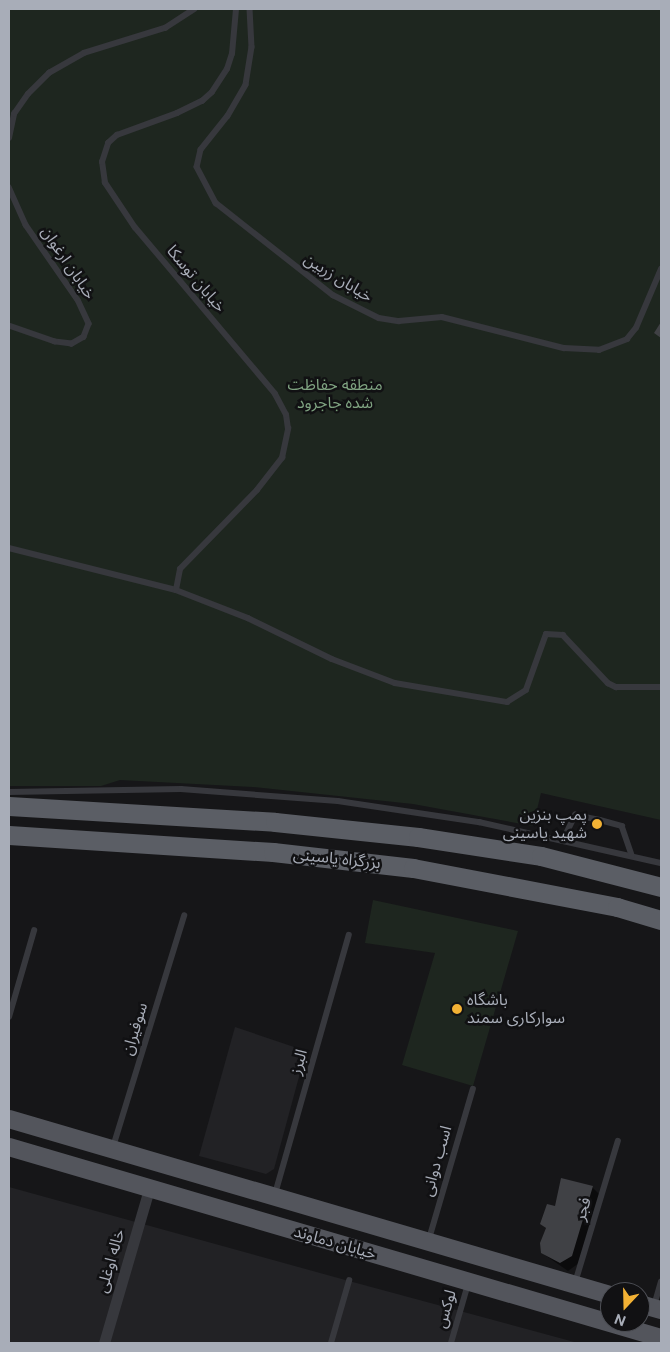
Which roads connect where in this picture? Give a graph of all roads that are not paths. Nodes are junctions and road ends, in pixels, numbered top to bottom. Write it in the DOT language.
graph roads {
  1 [pos="194,9"];
  2 [pos="236,9"];
  3 [pos="250,9"];
  4 [pos="9,138"];
  5 [pos="9,187"];
  6 [pos="661,269"];
  7 [pos="9,326"];
  8 [pos="9,548"];
  9 [pos="176,590"];
  10 [pos="661,686"];
  11 [pos="9,792"];
  12 [pos="9,806"];
  13 [pos="9,835"];
  14 [pos="563,840"];
  15 [pos="632,855"];
  16 [pos="661,863"];
  17 [pos="661,887"];
  18 [pos="184,916"];
  19 [pos="661,920"];
  20 [pos="34,931"];
  21 [pos="350,935"];
  22 [pos="9,1017"];
  23 [pos="473,1089"];
  24 [pos="9,1119"];
  25 [pos="618,1141"];
  26 [pos="9,1147"];
  27 [pos="113,1149"];
  28 [pos="149,1189"];
  29 [pos="274,1196"];
  30 [pos="428,1241"];
  31 [pos="349,1281"];
  32 [pos="468,1282"];
  33 [pos="661,1282"];
  34 [pos="574,1285"];
  35 [pos="600,1292"];
  36 [pos="652,1307"];
  37 [pos="637,1337"];
  38 [pos="661,1338"];
  39 [pos="104,1343"];
  40 [pos="331,1343"];
  41 [pos="451,1343"];
  1 -- 4 [label="lane"];
  2 -- 9 [label="lane, خیابان توسکا"];
  3 -- 6 [label="lane, خیابان زربین"];
  5 -- 7 [label="lane, خیابان ارغوان"];
  8 -- 9 [label="lane"];
  9 -- 10 [label="lane"];
  11 -- 14 [label="lane"];
  12 -- 17 [label="highway, بزرگراه یاسینی"];
  13 -- 19 [label="highway, بزرگراه یاسینی"];
  14 -- 15 [label="lane"];
  14 -- 15 [label="lane"];
  15 -- 16 [label="lane"];
  18 -- 27 [label="lane, سوفیران"];
  20 -- 22 [label="lane"];
  21 -- 29 [label="lane, البرز"];
  23 -- 30 [label="lane, اسب دوانی"];
  24 -- 27 [label="main road, خیابان دماوند"];
  25 -- 34 [label="lane, فجر"];
  26 -- 28 [label="main road, خیابان دماوند"];
  27 -- 29 [label="main road, خیابان دماوند"];
  28 -- 32 [label="main road, خیابان دماوند"];
  28 -- 39 [label="street, خاله اوغلی"];
  29 -- 30 [label="main road, خیابان دماوند"];
  30 -- 34 [label="main road, خیابان دماوند"];
  31 -- 40 [label="lane"];
  32 -- 37 [label="main road, خیابان دماوند"];
  32 -- 41 [label="lane, لوکس"];
  33 -- 36 [label="lane"];
  34 -- 35 [label="main road, خیابان دماوند"];
  37 -- 38 [label="main road, خیابان دماوند"];
}
